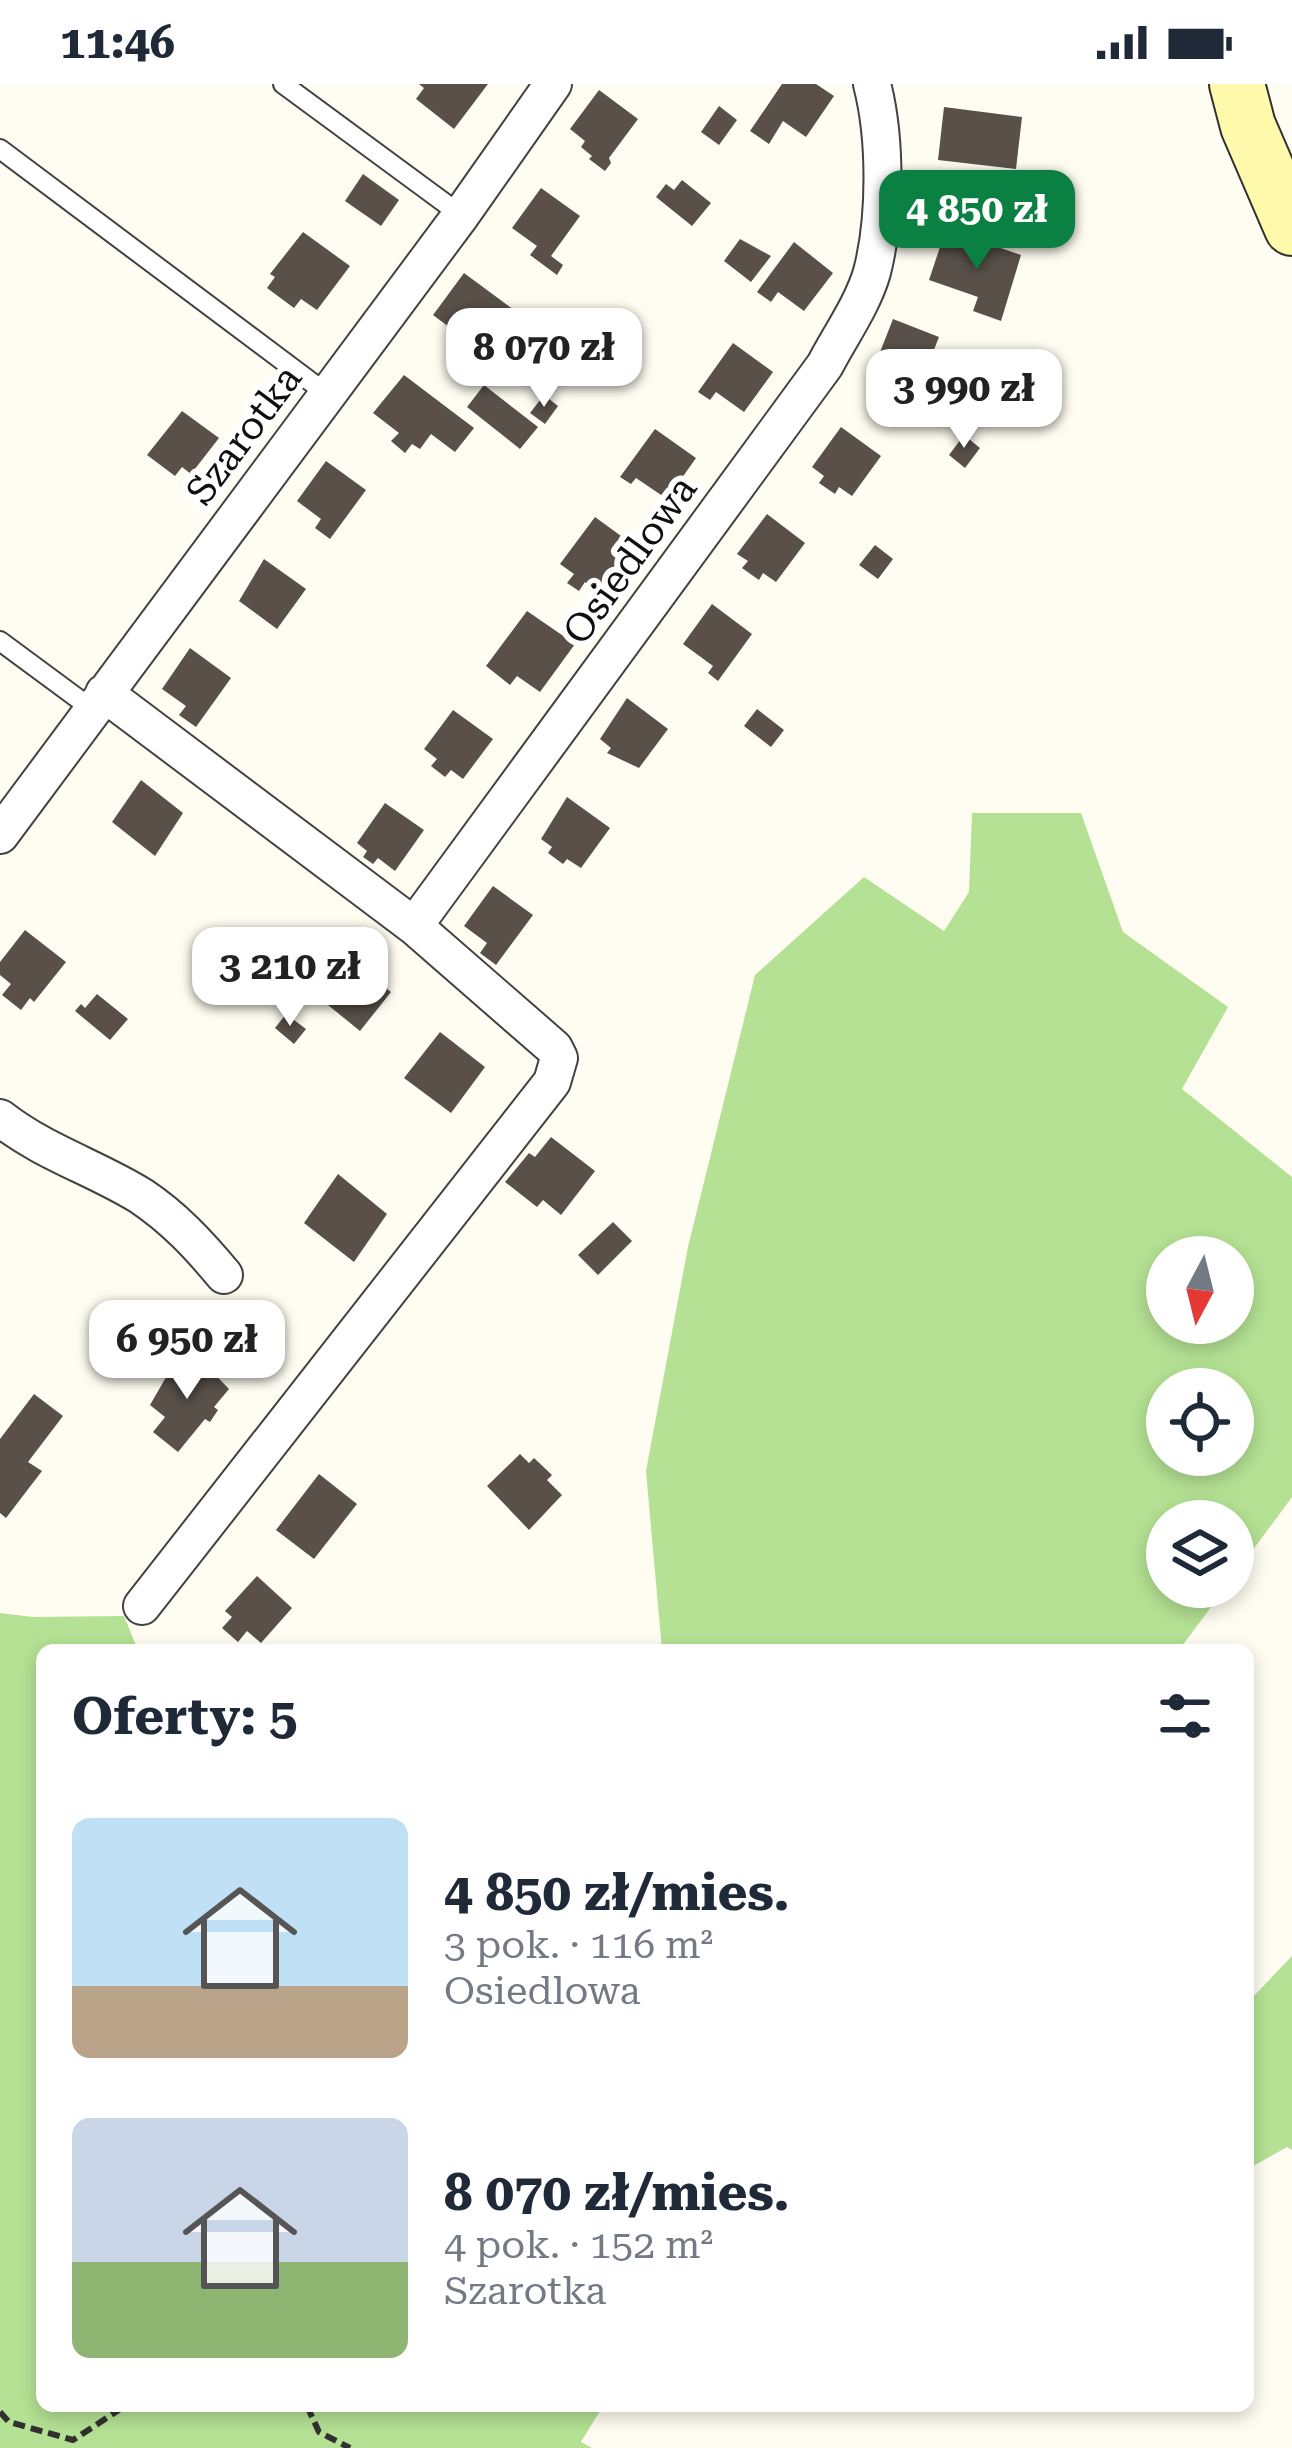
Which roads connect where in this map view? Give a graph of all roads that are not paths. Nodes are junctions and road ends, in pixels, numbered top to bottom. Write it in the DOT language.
graph roads {
  1 [pos="283,84"];
  2 [pos="553,84"];
  3 [pos="872,84"];
  4 [pos="1237,84"];
  5 [pos="0,149"];
  6 [pos="461,215"];
  7 [pos="1292,228"];
  8 [pos="327,394"];
  9 [pos="0,641"];
  10 [pos="98,701"];
  11 [pos="0,835"];
  12 [pos="414,926"];
  13 [pos="0,1118"];
  14 [pos="224,1275"];
  15 [pos="142,1606"];
  1 -- 6 [label="lane"];
  2 -- 6 [label="street, Szarotka"];
  3 -- 12 [label="street, Osiedlowa"];
  4 -- 7 [label="main road"];
  5 -- 8 [label="lane"];
  6 -- 8 [label="street, Szarotka"];
  8 -- 10 [label="street, Szarotka"];
  9 -- 10 [label="lane"];
  10 -- 11 [label="street, Szarotka"];
  10 -- 12 [label="street"];
  12 -- 15 [label="street"];
  13 -- 14 [label="street"];
}
